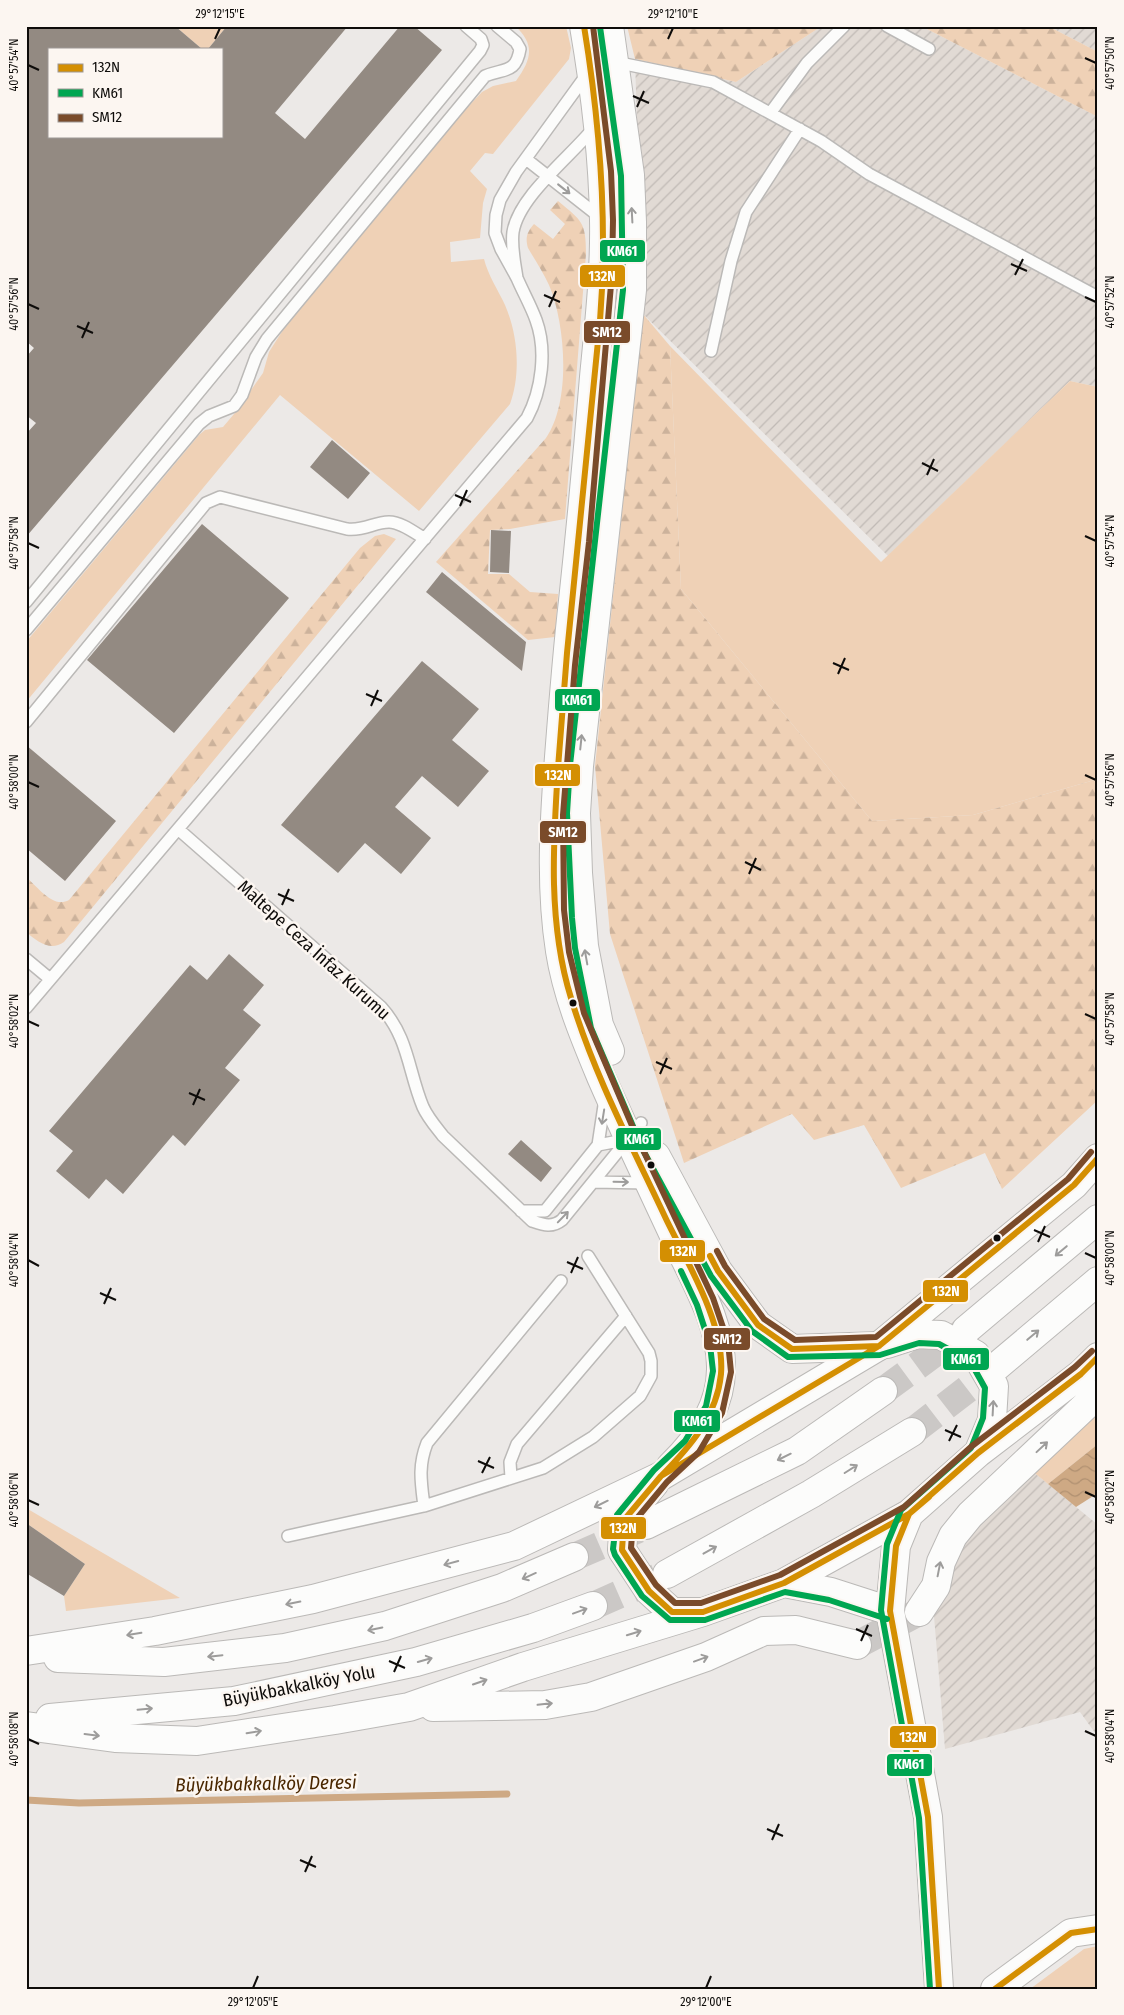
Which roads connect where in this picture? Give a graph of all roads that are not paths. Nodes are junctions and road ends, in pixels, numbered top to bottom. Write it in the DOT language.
graph roads {
  1 [pos="466,26"];
  2 [pos="497,26"];
  3 [pos="584,26"];
  4 [pos="610,26"];
  5 [pos="844,26"];
  6 [pos="887,26"];
  7 [pos="929,49"];
  8 [pos="602,66"];
  9 [pos="619,92"];
  10 [pos="771,112"];
  11 [pos="597,125"];
  12 [pos="800,129"];
  13 [pos="526,160"];
  14 [pos="548,177"];
  15 [pos="604,220"];
  16 [pos="516,278"];
  17 [pos="1098,297"];
  18 [pos="711,351"];
  19 [pos="425,539"];
  20 [pos="26,602"];
  21 [pos="26,630"];
  22 [pos="26,722"];
  23 [pos="178,829"];
  24 [pos="26,959"];
  25 [pos="50,979"];
  26 [pos="26,1008"];
  27 [pos="607,1090"];
  28 [pos="640,1136"];
  29 [pos="598,1144"];
  30 [pos="1098,1158"];
  31 [pos="593,1182"];
  32 [pos="650,1183"];
  33 [pos="521,1212"];
  34 [pos="1098,1219"];
  35 [pos="588,1256"];
  36 [pos="561,1281"];
  37 [pos="1098,1281"];
  38 [pos="626,1316"];
  39 [pos="966,1330"];
  40 [pos="879,1346"];
  41 [pos="1098,1357"];
  42 [pos="996,1367"];
  43 [pos="883,1391"];
  44 [pos="1098,1394"];
  45 [pos="912,1432"];
  46 [pos="978,1453"];
  47 [pos="661,1476"];
  48 [pos="511,1478"];
  49 [pos="424,1506"];
  50 [pos="909,1514"];
  51 [pos="646,1525"];
  52 [pos="288,1536"];
  53 [pos="574,1557"];
  54 [pos="667,1574"];
  55 [pos="784,1584"];
  56 [pos="593,1606"];
  57 [pos="890,1611"];
  58 [pos="703,1612"];
  59 [pos="919,1612"];
  60 [pos="857,1645"];
  61 [pos="26,1651"];
  62 [pos="26,1657"];
  63 [pos="409,1707"];
  64 [pos="26,1720"];
  65 [pos="26,1726"];
  66 [pos="1085,1931"];
  67 [pos="939,1989"];
  68 [pos="995,1989"];
  1 -- 20 [label="lane"];
  2 -- 21 [label="lane"];
  3 -- 8 [label="main road"];
  4 -- 8 [label="main road"];
  5 -- 10 [label="lane"];
  6 -- 7 [label="lane"];
  8 -- 9 [label="main road"];
  8 -- 10 [label="lane"];
  8 -- 11 [label="main road"];
  8 -- 13 [label="lane"];
  9 -- 11 [label="lane"];
  28 -- 9 [label="main road, one-way"];
  10 -- 12 [label="lane"];
  11 -- 14 [label="lane"];
  11 -- 15 [label="main road"];
  12 -- 17 [label="lane"];
  12 -- 18 [label="lane"];
  13 -- 14 [label="lane"];
  13 -- 16 [label="lane"];
  14 -- 15 [label="lane, one-way"];
  14 -- 16 [label="lane"];
  15 -- 27 [label="main road"];
  16 -- 19 [label="lane"];
  19 -- 22 [label="lane"];
  19 -- 23 [label="lane"];
  23 -- 25 [label="lane"];
  23 -- 33 [label="lane, Maltepe Ceza İnfaz Kurumu"];
  24 -- 25 [label="lane"];
  25 -- 26 [label="lane"];
  27 -- 28 [label="main road"];
  27 -- 29 [label="lane, one-way"];
  28 -- 29 [label="lane"];
  28 -- 31 [label="lane, Maltepe Ceza İnfaz Kurumu"];
  28 -- 32 [label="main road"];
  28 -- 40 [label="main road"];
  29 -- 33 [label="lane"];
  30 -- 40 [label="main road"];
  31 -- 32 [label="lane, one-way"];
  33 -- 31 [label="lane, Maltepe Ceza İnfaz Kurumu, one-way"];
  32 -- 47 [label="main road"];
  34 -- 39 [label="main road, one-way"];
  35 -- 38 [label="lane"];
  36 -- 49 [label="lane"];
  42 -- 37 [label="main road, one-way"];
  38 -- 48 [label="lane"];
  38 -- 48 [label="lane"];
  46 -- 40 [label="main road, one-way"];
  40 -- 47 [label="main road"];
  41 -- 46 [label="main road"];
  43 -- 51 [label="main road, one-way"];
  59 -- 44 [label="main road, one-way"];
  54 -- 45 [label="main road, one-way"];
  46 -- 50 [label="main road"];
  47 -- 58 [label="main road"];
  47 -- 61 [label="main road, one-way"];
  48 -- 49 [label="lane"];
  49 -- 52 [label="lane"];
  50 -- 55 [label="main road"];
  50 -- 57 [label="main road"];
  53 -- 62 [label="main road, one-way"];
  55 -- 57 [label="main road"];
  55 -- 58 [label="main road"];
  64 -- 56 [label="main road, Büyükbakkalköy Yolu, one-way"];
  57 -- 67 [label="main road"];
  63 -- 58 [label="main road, one-way"];
  63 -- 60 [label="main road, one-way"];
  65 -- 63 [label="main road, one-way"];
  66 -- 68 [label="main road"];
}
